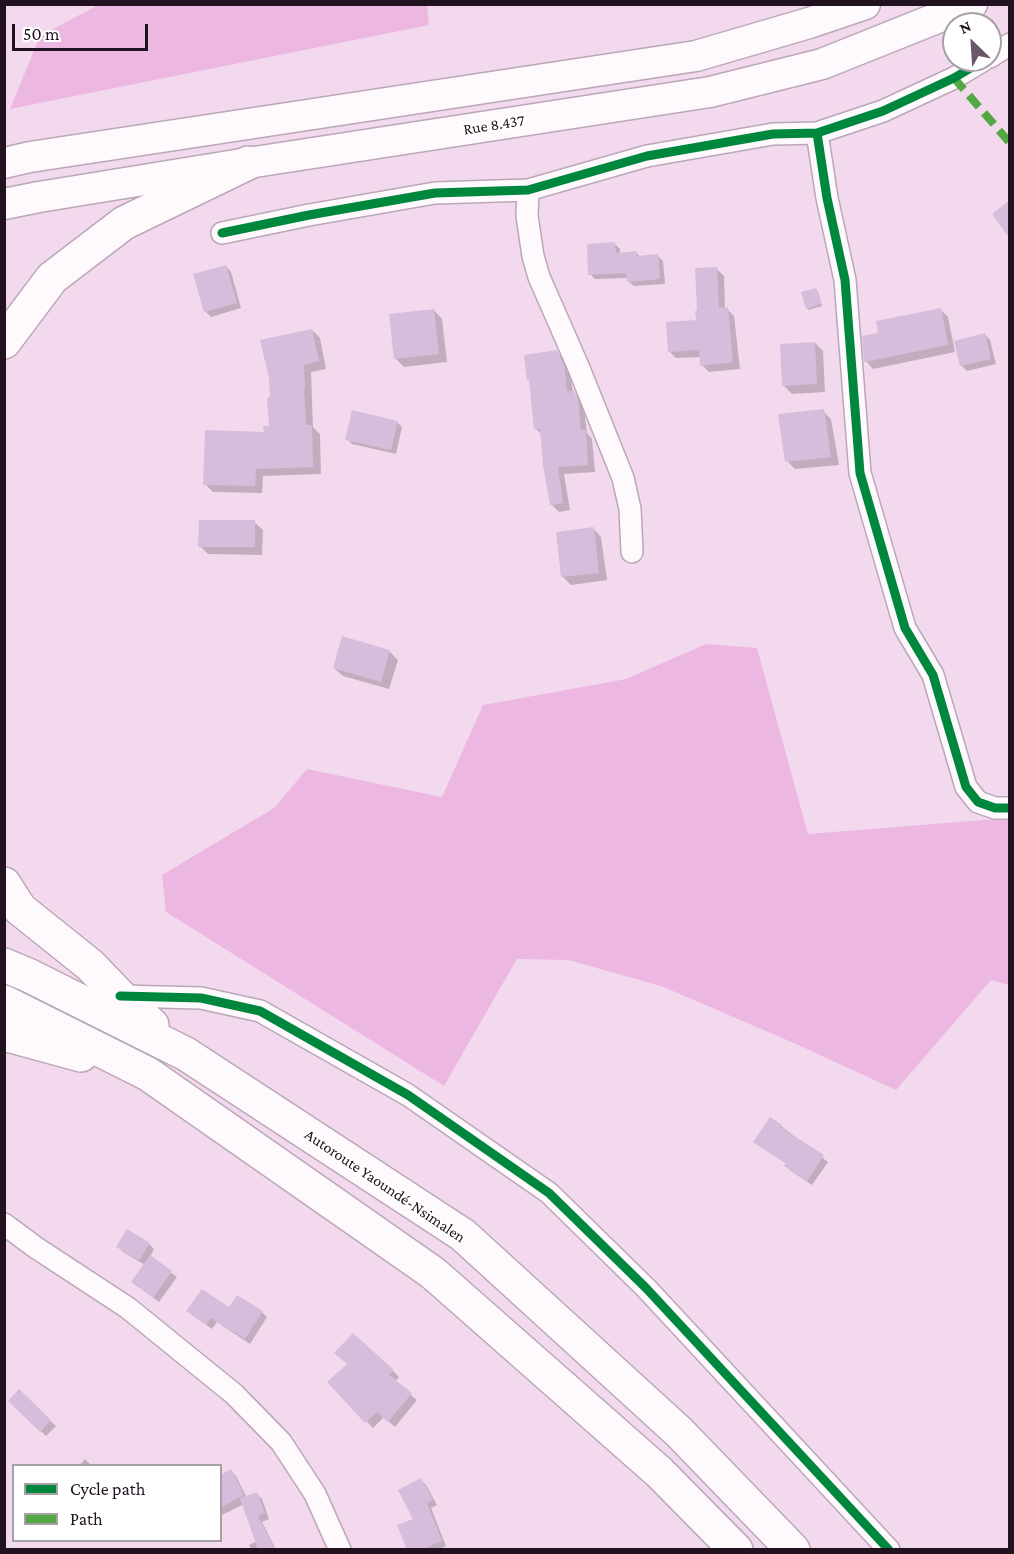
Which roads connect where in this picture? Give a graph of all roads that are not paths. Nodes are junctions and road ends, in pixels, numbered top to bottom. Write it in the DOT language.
graph roads {
  1 [pos="865,4"];
  2 [pos="972,4"];
  3 [pos="964,72"];
  4 [pos="818,133"];
  5 [pos="4,163"];
  6 [pos="248,163"];
  7 [pos="528,190"];
  8 [pos="39,197"];
  9 [pos="4,204"];
  10 [pos="4,209"];
  11 [pos="222,233"];
  12 [pos="4,342"];
  13 [pos="632,552"];
  14 [pos="1010,808"];
  15 [pos="4,884"];
  16 [pos="12,968"];
  17 [pos="120,996"];
  18 [pos="7,1011"];
  19 [pos="186,1054"];
  20 [pos="4,1224"];
  21 [pos="340,1550"];
  22 [pos="736,1550"];
  23 [pos="793,1550"];
  24 [pos="889,1550"];
  1 -- 5 [label="main road"];
  2 -- 6 [label="main road, Rue 8.437"];
  3 -- 4 [label="street"];
  4 -- 7 [label="street"];
  4 -- 14 [label="street"];
  6 -- 8 [label="main road, Rue 8.437"];
  6 -- 12 [label="highway"];
  7 -- 11 [label="street"];
  7 -- 13 [label="street"];
  8 -- 9 [label="main road, Rue 8.437"];
  8 -- 10 [label="main road"];
  15 -- 17 [label="highway"];
  16 -- 19 [label="highway, Autoroute Yaoundé-Nsimalen"];
  17 -- 19 [label="highway"];
  17 -- 24 [label="street"];
  18 -- 22 [label="highway"];
  19 -- 23 [label="highway, Autoroute Yaoundé-Nsimalen"];
  20 -- 21 [label="street"];
}
